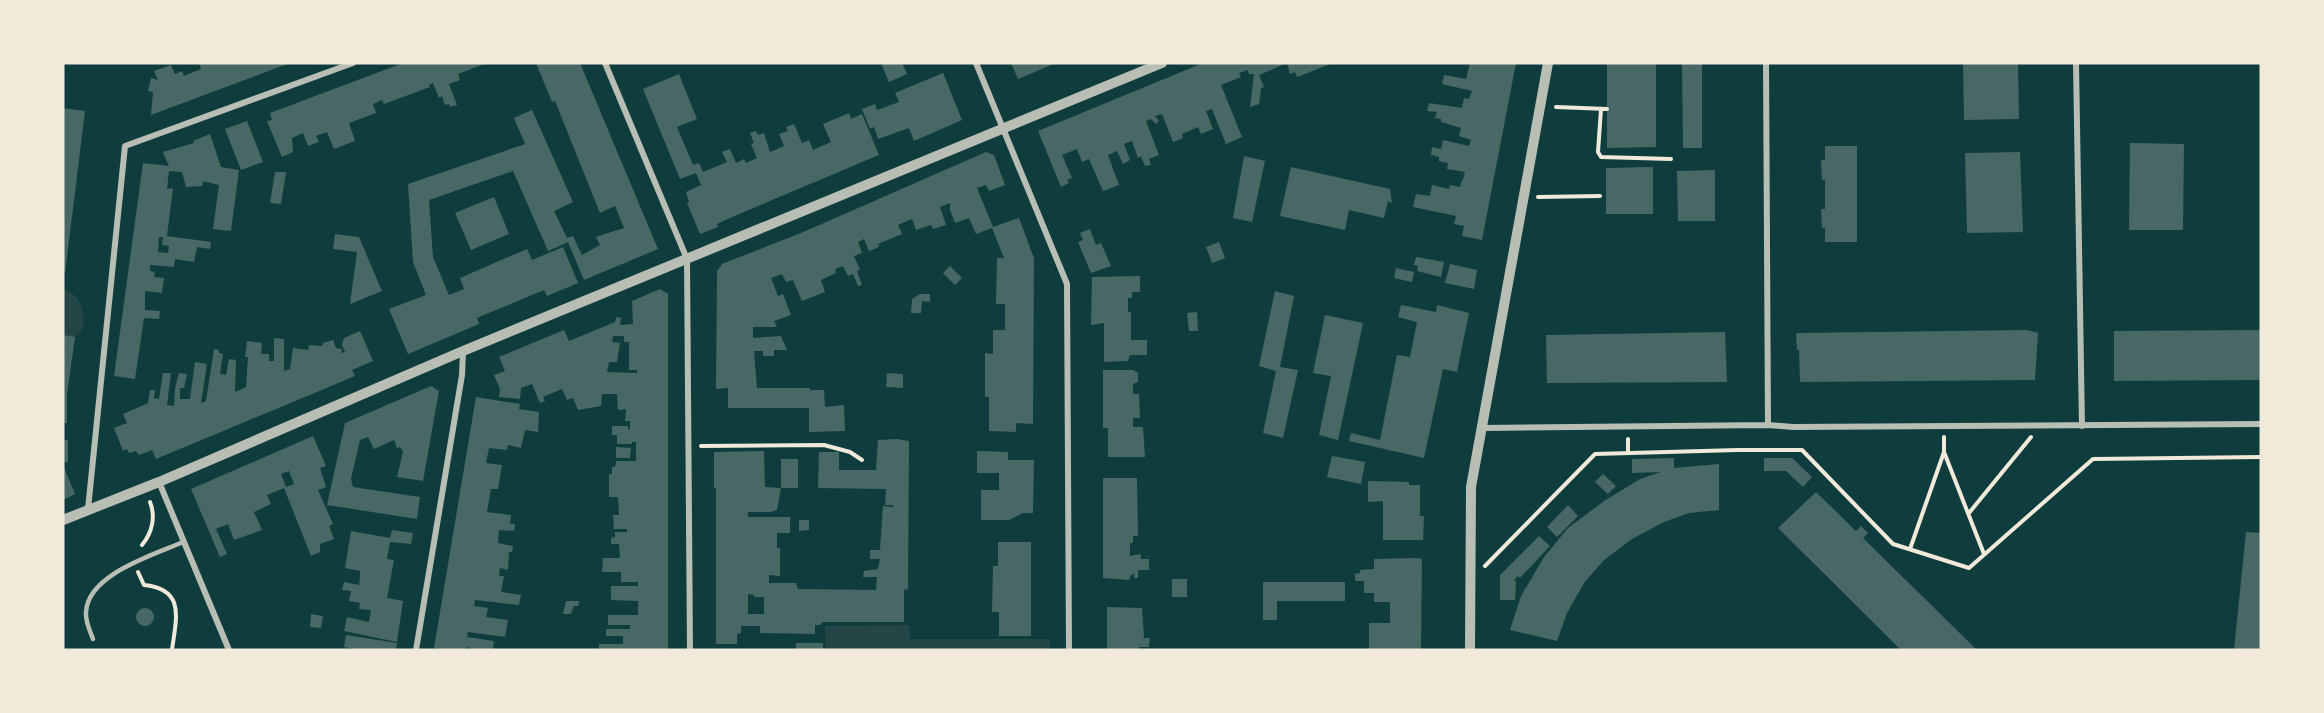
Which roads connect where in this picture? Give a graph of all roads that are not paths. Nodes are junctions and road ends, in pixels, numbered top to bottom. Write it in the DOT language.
graph roads {
  1 [pos="353,63"];
  2 [pos="605,63"];
  3 [pos="976,63"];
  4 [pos="1162,63"];
  5 [pos="1548,63"];
  6 [pos="1766,63"];
  7 [pos="2076,63"];
  8 [pos="1004,128"];
  9 [pos="687,259"];
  10 [pos="463,351"];
  11 [pos="2261,424"];
  12 [pos="1768,425"];
  13 [pos="2082,426"];
  14 [pos="1483,428"];
  15 [pos="159,482"];
  16 [pos="88,509"];
  17 [pos="63,520"];
  18 [pos="183,542"];
  19 [pos="93,639"];
  20 [pos="229,650"];
  21 [pos="416,650"];
  22 [pos="690,650"];
  23 [pos="1069,650"];
  24 [pos="1470,650"];
  1 -- 16 [label="street"];
  2 -- 9 [label="street"];
  3 -- 8 [label="street"];
  4 -- 8 [label="street"];
  5 -- 14 [label="street"];
  6 -- 12 [label="street"];
  7 -- 13 [label="street"];
  8 -- 9 [label="street"];
  8 -- 23 [label="street"];
  9 -- 10 [label="street"];
  9 -- 22 [label="street"];
  10 -- 15 [label="street"];
  10 -- 21 [label="street"];
  11 -- 13 [label="street"];
  12 -- 13 [label="street"];
  12 -- 14 [label="street"];
  14 -- 24 [label="street"];
  15 -- 16 [label="street"];
  15 -- 18 [label="street"];
  16 -- 17 [label="street"];
  18 -- 19 [label="lane"];
  18 -- 20 [label="street"];
}
